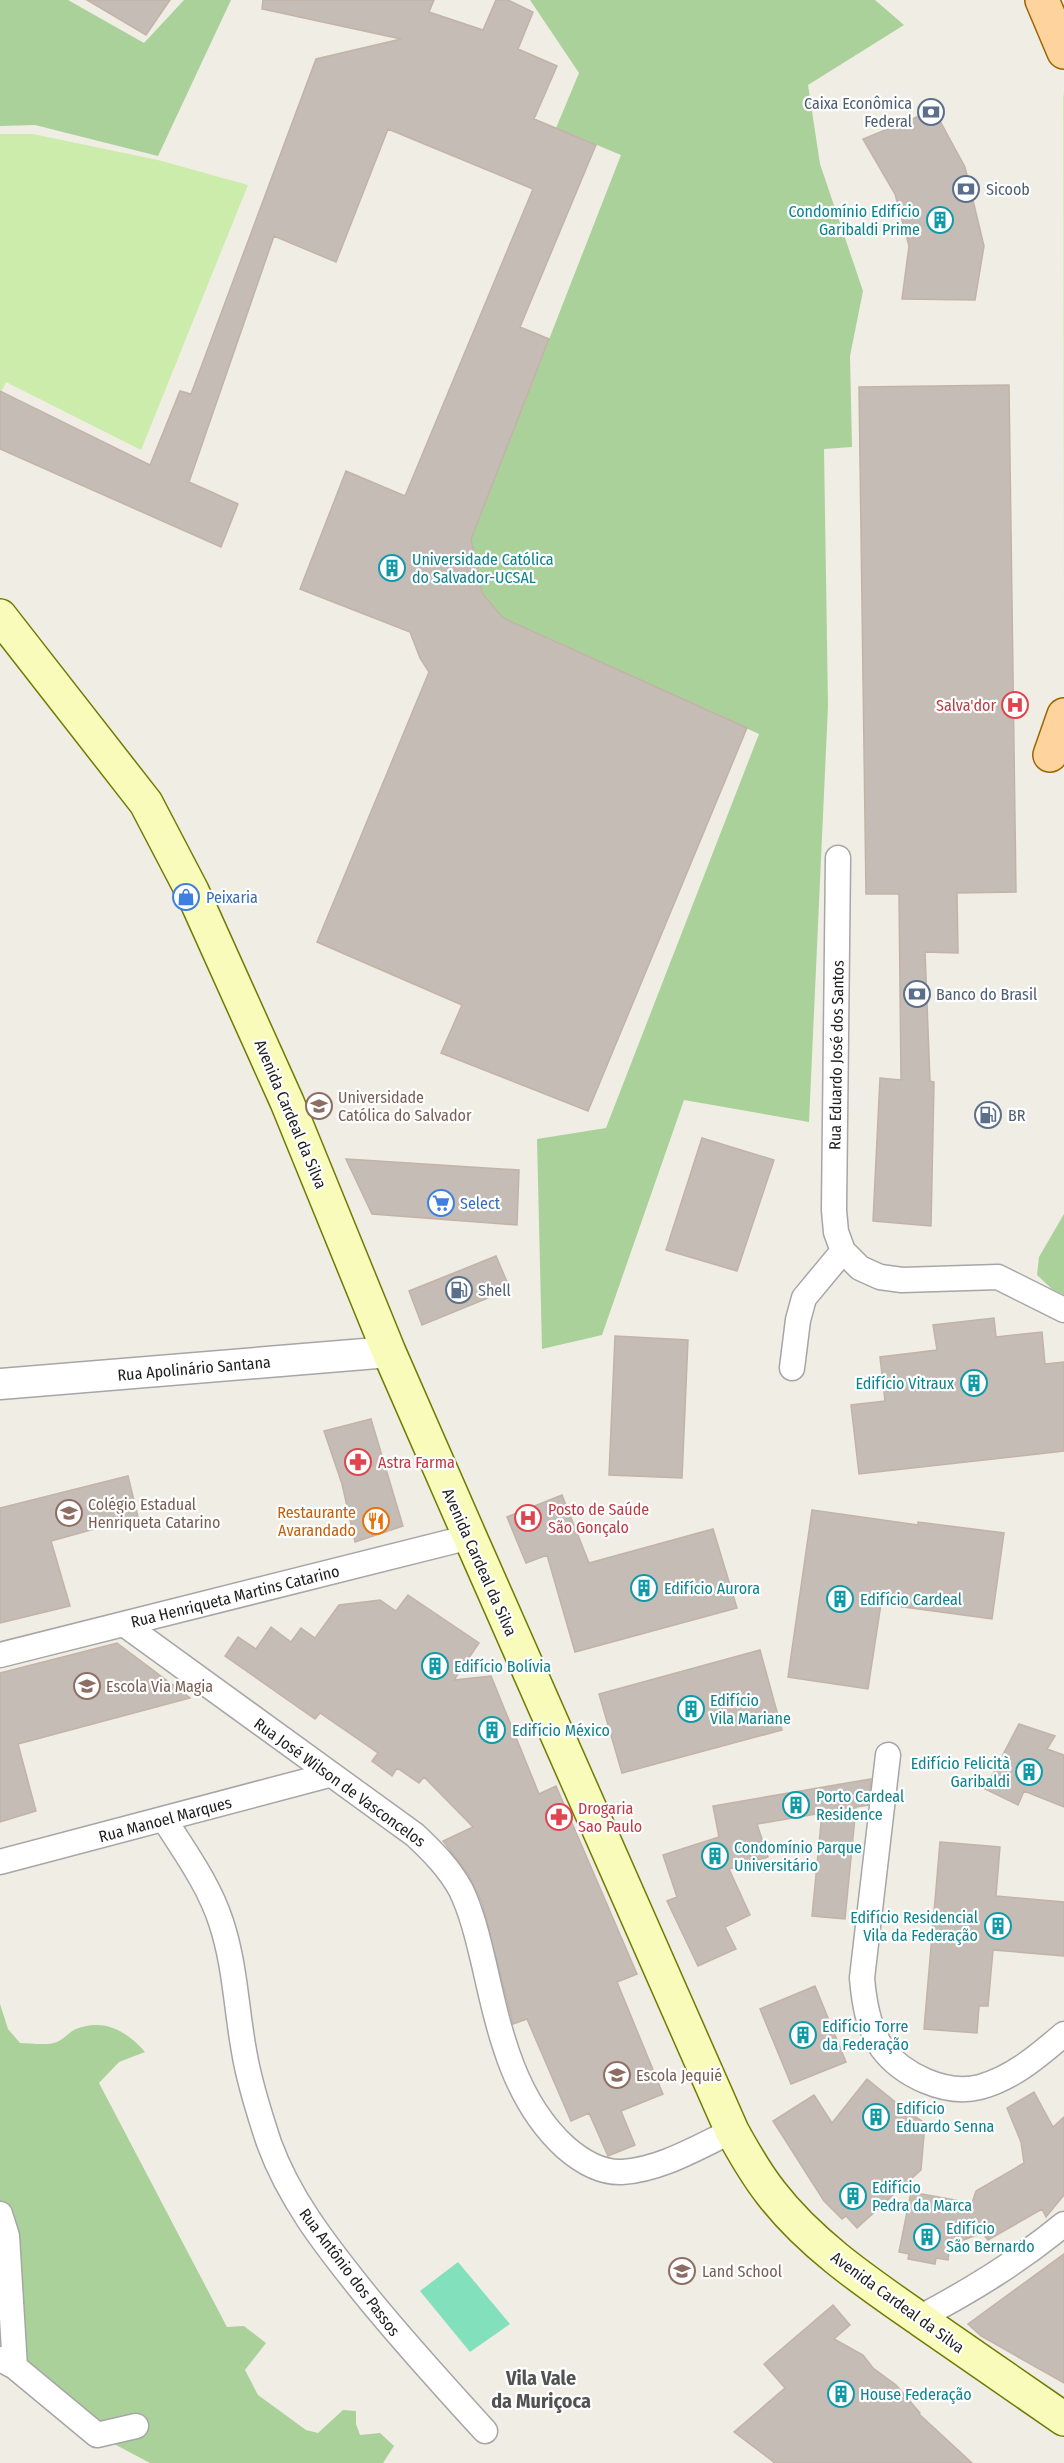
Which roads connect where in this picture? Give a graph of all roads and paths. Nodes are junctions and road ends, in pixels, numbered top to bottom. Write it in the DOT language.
graph roads {
  1 [pos="1042,0"];
  2 [pos="1064,52"];
  3 [pos="0,616"];
  4 [pos="1064,715"];
  5 [pos="1050,755"];
  6 [pos="838,858"];
  7 [pos="843,1251"];
  8 [pos="1064,1310"];
  9 [pos="389,1352"];
  10 [pos="792,1368"];
  11 [pos="0,1384"];
  12 [pos="470,1537"];
  13 [pos="124,1624"];
  14 [pos="0,1655"];
  15 [pos="888,1755"];
  16 [pos="329,1775"];
  17 [pos="164,1820"];
  18 [pos="0,1862"];
  19 [pos="1064,2034"];
  20 [pos="732,2131"];
  21 [pos="0,2214"];
  22 [pos="1064,2224"];
  23 [pos="919,2318"];
  24 [pos="8,2363"];
  25 [pos="1064,2419"];
  26 [pos="136,2426"];
  27 [pos="485,2431"];
  1 -- 2 [label="main road"];
  3 -- 9 [label="main road, Avenida Cardeal da Silva"];
  4 -- 5 [label="main road"];
  6 -- 7 [label="street, Rua Eduardo José dos Santos"];
  7 -- 8 [label="street"];
  7 -- 10 [label="street"];
  9 -- 11 [label="street, Rua Apolinário Santana"];
  9 -- 12 [label="main road, Avenida Cardeal da Silva"];
  12 -- 13 [label="street, Rua Henriqueta Martins Catarino"];
  12 -- 20 [label="main road, Avenida Cardeal da Silva"];
  13 -- 14 [label="street, Rua Henriqueta Martins Catarino"];
  13 -- 16 [label="street, Rua José Wilson de Vasconcelos"];
  15 -- 19 [label="street"];
  16 -- 17 [label="street, Rua Manoel Marques"];
  16 -- 20 [label="street, Rua José Wilson de Vasconcelos"];
  17 -- 18 [label="street, Rua Manoel Marques"];
  17 -- 27 [label="street, Rua Antônio dos Passos"];
  20 -- 23 [label="main road, Avenida Cardeal da Silva"];
  21 -- 24 [label="street"];
  22 -- 23 [label="street"];
  23 -- 25 [label="main road, Avenida Cardeal da Silva"];
  24 -- 26 [label="street"];
}
